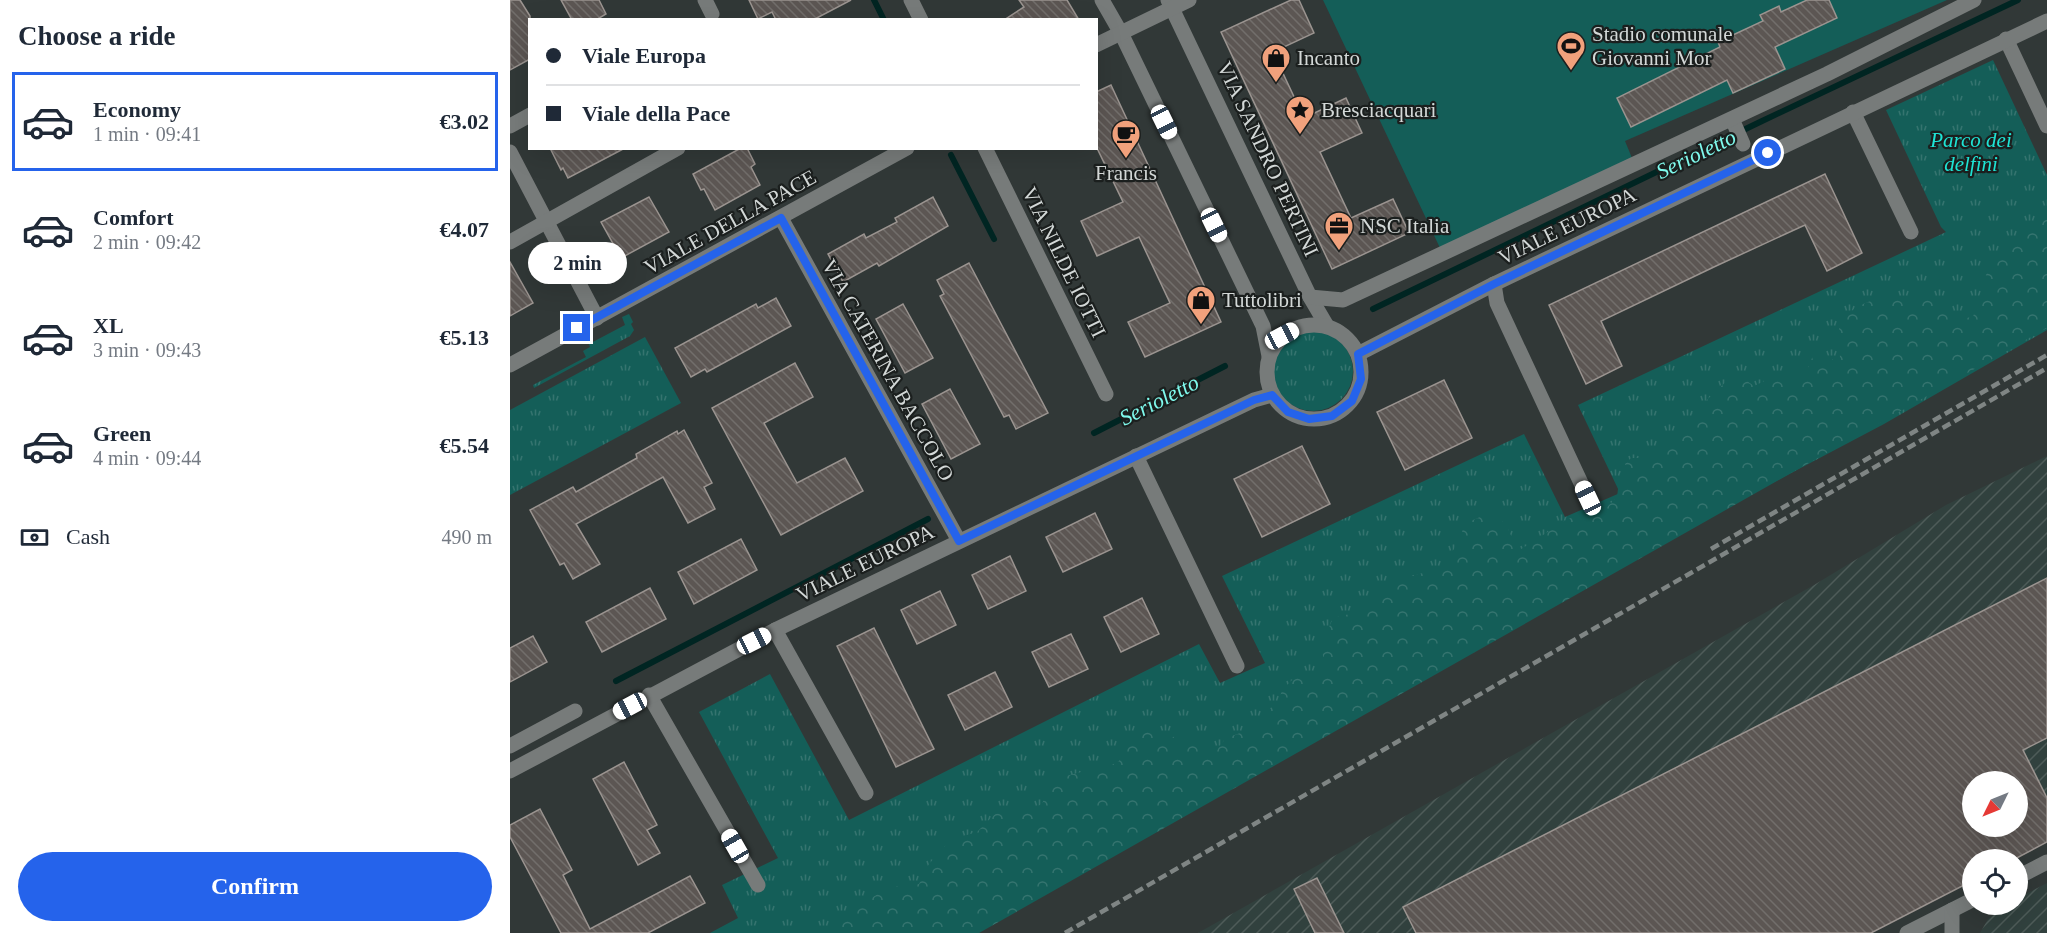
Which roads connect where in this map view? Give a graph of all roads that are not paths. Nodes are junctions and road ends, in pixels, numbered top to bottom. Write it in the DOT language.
graph roads {
  1 [pos="705,0"];
  2 [pos="911,0"];
  3 [pos="1102,0"];
  4 [pos="1189,0"];
  5 [pos="1974,0"];
  6 [pos="1171,5"];
  7 [pos="710,18"];
  8 [pos="920,18"];
  9 [pos="2047,21"];
  10 [pos="1122,34"];
  11 [pos="2006,39"];
  12 [pos="1098,44"];
  13 [pos="1852,112"];
  14 [pos="528,116"];
  15 [pos="1733,122"];
  16 [pos="510,126"];
  17 [pos="2047,126"];
  18 [pos="1742,142"];
  19 [pos="674,150"];
  20 [pos="903,150"];
  21 [pos="986,150"];
  22 [pos="510,152"];
  23 [pos="781,218"];
  24 [pos="548,222"];
  25 [pos="1911,232"];
  26 [pos="510,242"];
  27 [pos="1494,284"];
  28 [pos="1310,297"];
  29 [pos="597,318"];
  30 [pos="1327,326"];
  31 [pos="1358,354"];
  32 [pos="1269,356"];
  33 [pos="510,365"];
  34 [pos="1106,394"];
  35 [pos="1272,395"];
  36 [pos="1136,456"];
  37 [pos="1588,498"];
  38 [pos="959,541"];
  39 [pos="775,630"];
  40 [pos="1237,666"];
  41 [pos="650,695"];
  42 [pos="575,711"];
  43 [pos="510,746"];
  44 [pos="510,771"];
  45 [pos="866,793"];
  46 [pos="2047,862"];
  47 [pos="2028,872"];
  48 [pos="758,885"];
  49 [pos="1962,905"];
  50 [pos="1952,910"];
  51 [pos="1907,933"];
  52 [pos="1952,933"];
  1 -- 7 [label="street"];
  2 -- 8 [label="street"];
  3 -- 10 [label="street"];
  4 -- 6 [label="street"];
  5 -- 15 [label="street"];
  6 -- 10 [label="street"];
  6 -- 28 [label="street, VIA SANDRO PERTINI"];
  9 -- 11 [label="street, VIALE EUROPA"];
  10 -- 12 [label="street"];
  10 -- 32 [label="street"];
  11 -- 13 [label="street, VIALE EUROPA"];
  11 -- 17 [label="street"];
  13 -- 25 [label="street"];
  13 -- 27 [label="street, VIALE EUROPA"];
  14 -- 16 [label="street"];
  15 -- 18 [label="street"];
  15 -- 28 [label="street"];
  19 -- 24 [label="street"];
  20 -- 23 [label="street, VIALE DELLA PACE"];
  21 -- 34 [label="street, VIA NILDE IOTTI"];
  22 -- 24 [label="street"];
  23 -- 29 [label="street, VIALE DELLA PACE"];
  23 -- 38 [label="street, VIA CATERINA BACCOLO"];
  24 -- 26 [label="street"];
  24 -- 29 [label="street"];
  27 -- 31 [label="street, VIALE EUROPA"];
  27 -- 37 [label="street, VIALE EUROPA"];
  28 -- 30 [label="street, VIA SANDRO PERTINI"];
  29 -- 33 [label="street, VIALE DELLA PACE"];
  30 -- 31 [label="street"];
  30 -- 32 [label="street"];
  31 -- 35 [label="street"];
  32 -- 35 [label="street"];
  35 -- 36 [label="street, VIALE EUROPA"];
  36 -- 38 [label="street, VIALE EUROPA"];
  36 -- 40 [label="street"];
  38 -- 39 [label="street, VIALE EUROPA"];
  39 -- 41 [label="street, VIALE EUROPA"];
  39 -- 45 [label="street"];
  41 -- 44 [label="street, VIALE EUROPA"];
  41 -- 48 [label="street"];
  42 -- 43 [label="street"];
  46 -- 47 [label="street"];
  49 -- 50 [label="street"];
  50 -- 51 [label="street"];
  50 -- 52 [label="street"];
}
